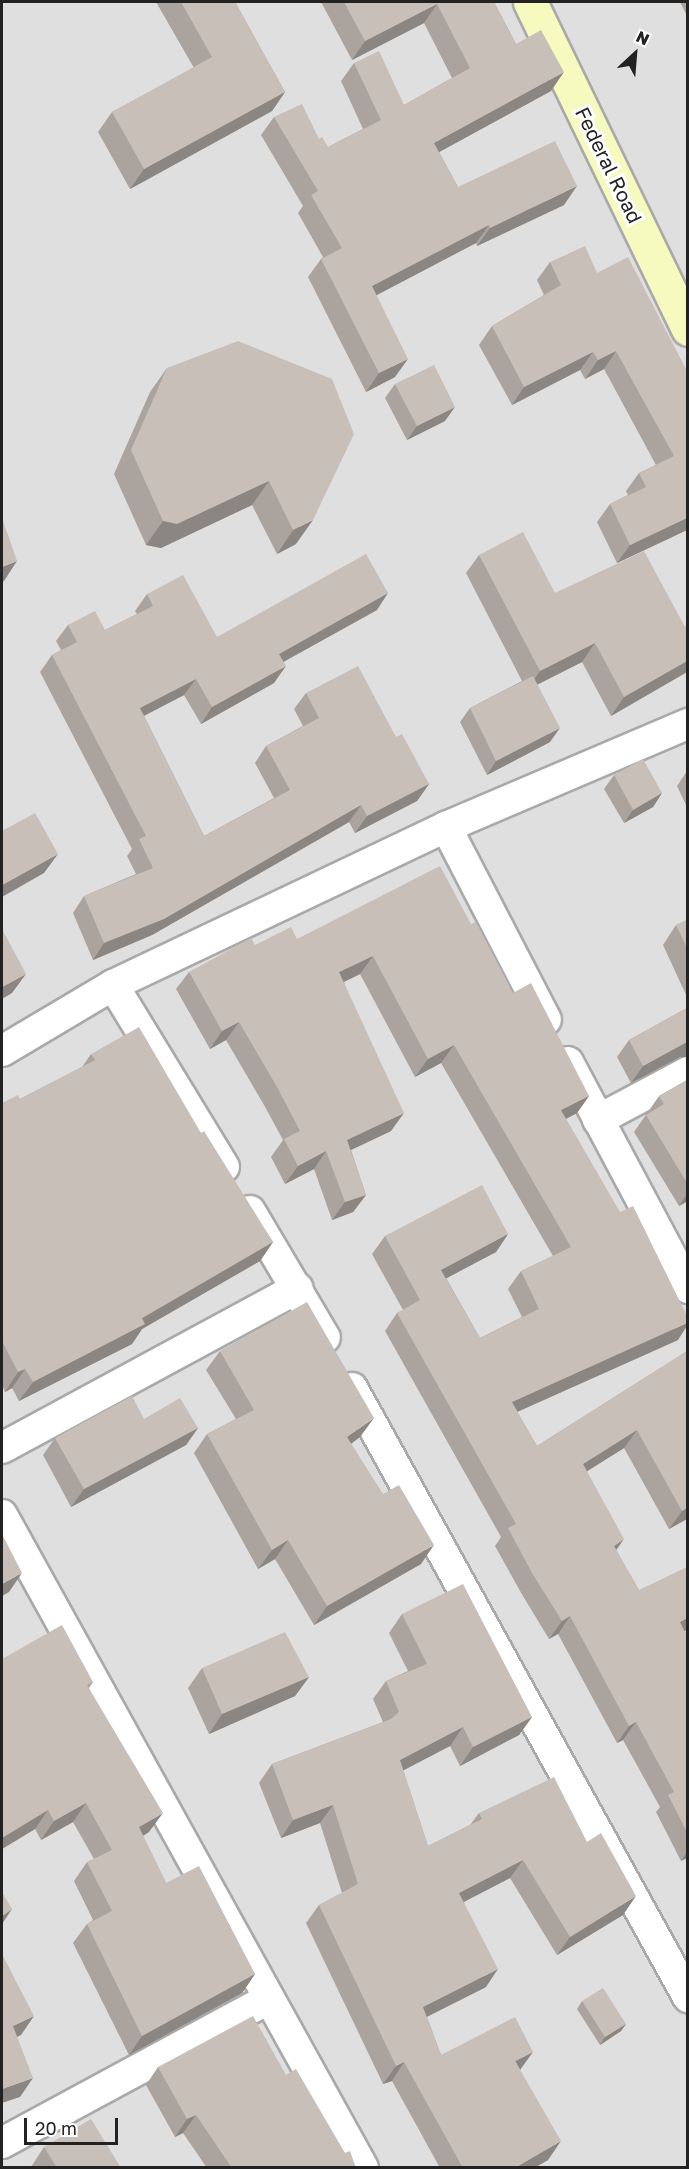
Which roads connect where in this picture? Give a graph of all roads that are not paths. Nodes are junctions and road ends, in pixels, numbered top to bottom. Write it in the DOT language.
graph roads {
  1 [pos="530,2"];
  2 [pos="687,329"];
  3 [pos="687,724"];
  4 [pos="446,827"];
  5 [pos="113,985"];
  6 [pos="2,1051"];
  7 [pos="687,1072"];
  8 [pos="598,1120"];
  9 [pos="297,1288"];
  10 [pos="687,1288"];
  11 [pos="2,1448"];
  12 [pos="2,1515"];
  13 [pos="687,1997"];
  14 [pos="268,1999"];
  15 [pos="2,2143"];
  16 [pos="363,2168"];
  1 -- 2 [label="street, Federal Road"];
  3 -- 4 [label="street"];
  4 -- 5 [label="street"];
  4 -- 8 [label="street"];
  5 -- 6 [label="street"];
  5 -- 9 [label="street"];
  7 -- 8 [label="street"];
  8 -- 10 [label="street"];
  9 -- 11 [label="street"];
  9 -- 13 [label="street"];
  12 -- 14 [label="street"];
  14 -- 15 [label="street"];
  14 -- 16 [label="street"];
}
